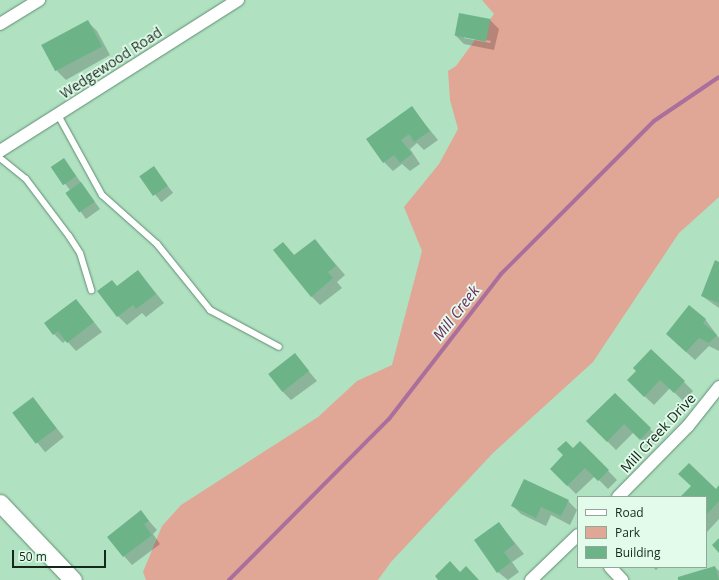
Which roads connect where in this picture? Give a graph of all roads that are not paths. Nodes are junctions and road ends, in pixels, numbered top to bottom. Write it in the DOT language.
graph roads {
  1 [pos="39,0"];
  2 [pos="238,0"];
  3 [pos="0,24"];
  4 [pos="58,115"];
  5 [pos="0,151"];
  6 [pos="0,158"];
  7 [pos="91,290"];
  8 [pos="279,347"];
  9 [pos="719,387"];
  10 [pos="619,496"];
  11 [pos="2,509"];
  12 [pos="577,536"];
  13 [pos="611,568"];
  14 [pos="73,580"];
  15 [pos="531,580"];
  16 [pos="622,580"];
  1 -- 3 [label="street"];
  2 -- 4 [label="street, Wedgewood Road"];
  4 -- 5 [label="street, Wedgewood Road"];
  4 -- 8 [label="lane"];
  6 -- 7 [label="lane"];
  9 -- 10 [label="street, Mill Creek Drive"];
  11 -- 14 [label="main road"];
  12 -- 15 [label="street"];
  13 -- 16 [label="street"];
}
